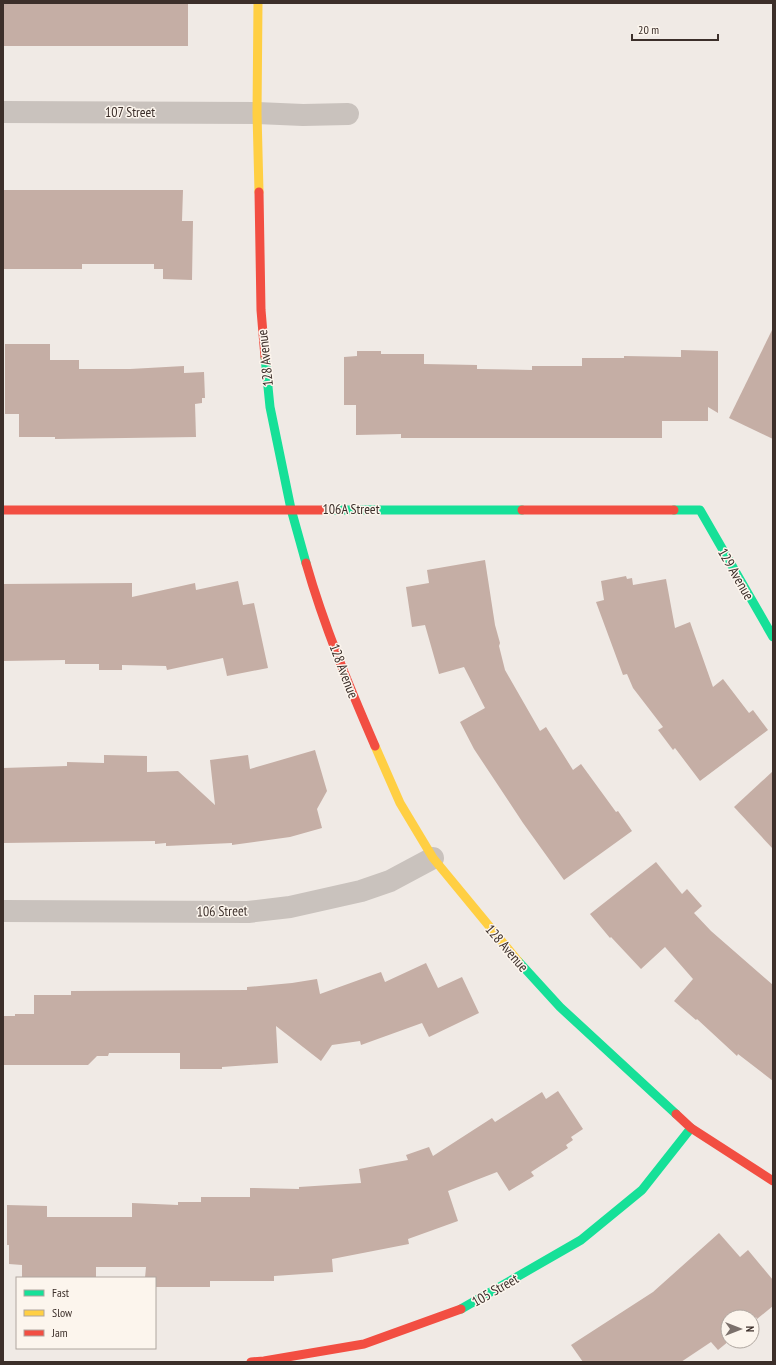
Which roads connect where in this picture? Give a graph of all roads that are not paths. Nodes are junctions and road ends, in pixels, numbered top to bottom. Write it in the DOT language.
graph roads {
  1 [pos="258,3"];
  2 [pos="3,112"];
  3 [pos="257,113"];
  4 [pos="348,114"];
  5 [pos="291,509"];
  6 [pos="3,510"];
  7 [pos="700,510"];
  8 [pos="773,636"];
  9 [pos="432,858"];
  10 [pos="3,911"];
  11 [pos="690,1128"];
  12 [pos="773,1181"];
  13 [pos="250,1362"];
  1 -- 3 [label="street, 128 Avenue"];
  2 -- 3 [label="street, 107 Street"];
  3 -- 4 [label="street, 107 Street"];
  3 -- 5 [label="street, 128 Avenue"];
  5 -- 6 [label="street, 106A Street"];
  5 -- 7 [label="street, 106A Street"];
  5 -- 9 [label="street, 128 Avenue"];
  7 -- 8 [label="street, 129 Avenue"];
  9 -- 10 [label="street, 106 Street"];
  9 -- 11 [label="street, 128 Avenue"];
  11 -- 12 [label="street, 128 Avenue"];
  11 -- 13 [label="street, 105 Street"];
}
